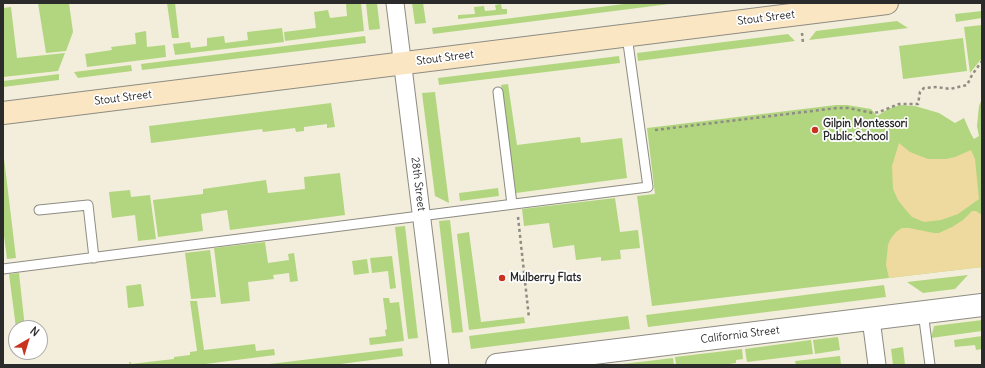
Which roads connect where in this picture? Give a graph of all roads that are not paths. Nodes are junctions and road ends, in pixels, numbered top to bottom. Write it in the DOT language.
graph roads {
  1 [pos="395,3"];
  2 [pos="887,3"];
  3 [pos="831,6"];
  4 [pos="627,36"];
  5 [pos="403,64"];
  6 [pos="498,92"];
  7 [pos="3,113"];
  8 [pos="514,204"];
  9 [pos="39,210"];
  10 [pos="422,216"];
  11 [pos="94,258"];
  12 [pos="3,269"];
  13 [pos="982,305"];
  14 [pos="923,312"];
  15 [pos="872,319"];
  16 [pos="440,365"];
  17 [pos="497,365"];
  18 [pos="877,365"];
  19 [pos="930,365"];
  1 -- 5 [label="street, 28th Street"];
  2 -- 3 [label="main road, Stout Street"];
  3 -- 4 [label="main road, Stout Street"];
  4 -- 5 [label="main road, Stout Street"];
  4 -- 8 [label="lane"];
  5 -- 7 [label="main road, Stout Street"];
  5 -- 10 [label="street, 28th Street"];
  6 -- 8 [label="lane"];
  8 -- 10 [label="lane"];
  9 -- 11 [label="lane"];
  10 -- 11 [label="lane"];
  10 -- 16 [label="street, 28th Street"];
  11 -- 12 [label="lane"];
  13 -- 14 [label="street, California Street"];
  14 -- 15 [label="street, California Street"];
  14 -- 19 [label="lane"];
  15 -- 17 [label="street, California Street"];
  15 -- 18 [label="street"];
}
